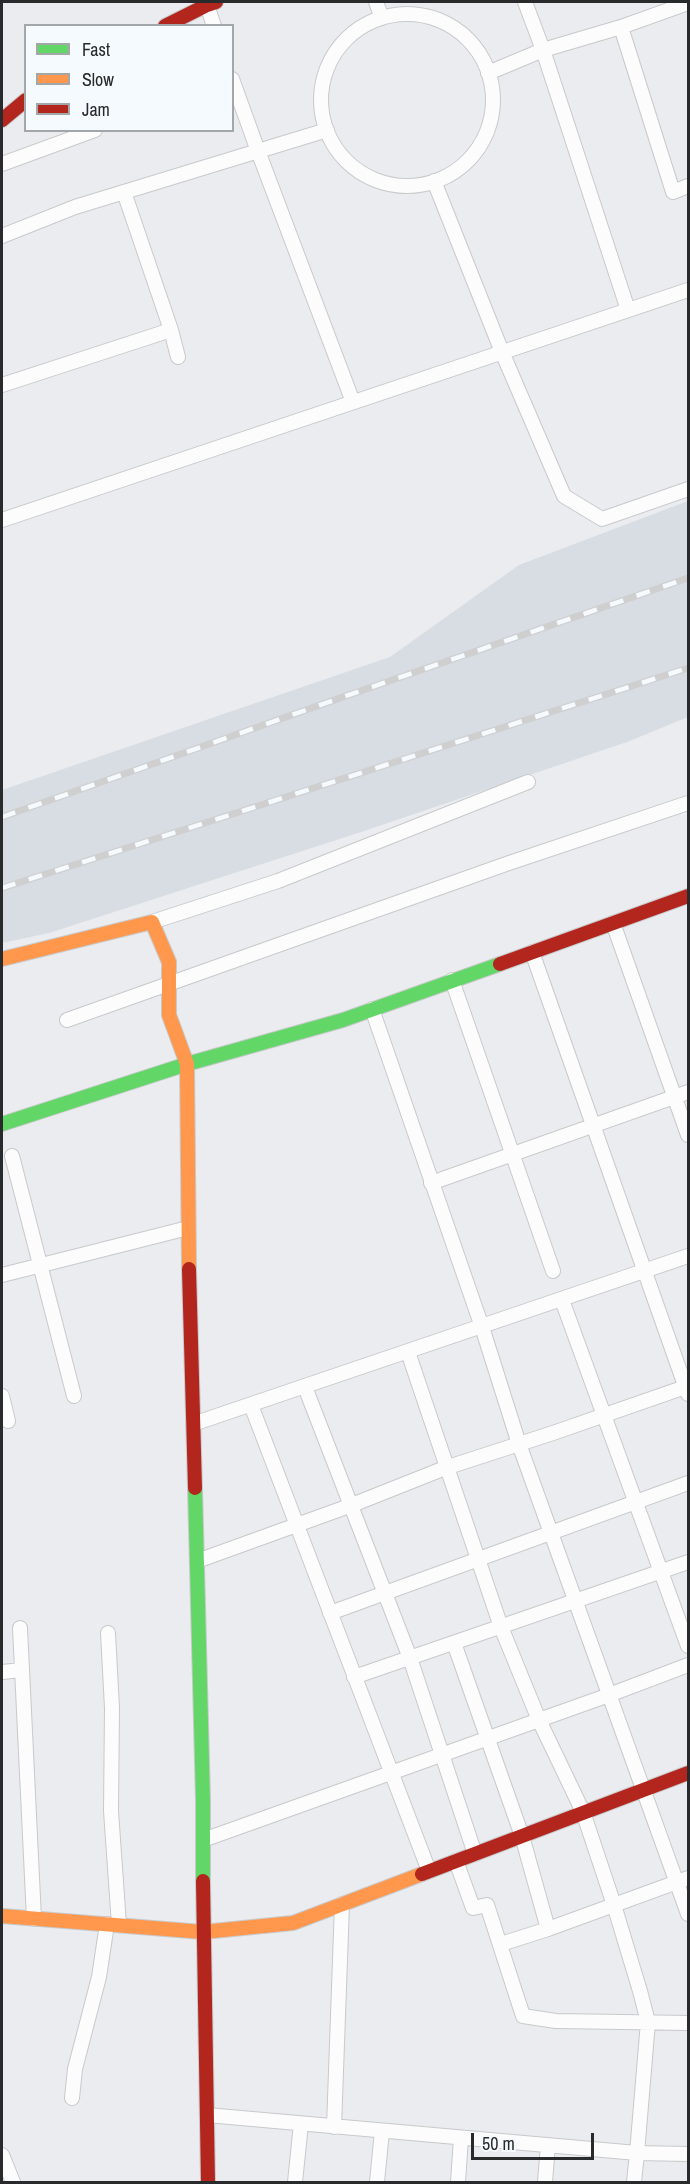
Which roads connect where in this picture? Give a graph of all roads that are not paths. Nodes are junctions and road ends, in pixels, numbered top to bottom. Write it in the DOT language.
graph roads {
  1 [pos="376,2"];
  2 [pos="525,2"];
  3 [pos="209,3"];
  4 [pos="688,3"];
  5 [pos="382,18"];
  6 [pos="169,24"];
  7 [pos="214,24"];
  8 [pos="621,27"];
  9 [pos="543,50"];
  10 [pos="488,73"];
  11 [pos="234,83"];
  12 [pos="24,102"];
  13 [pos="2,120"];
  14 [pos="327,130"];
  15 [pos="90,132"];
  16 [pos="258,152"];
  17 [pos="2,164"];
  18 [pos="434,181"];
  19 [pos="688,186"];
  20 [pos="124,192"];
  21 [pos="2,236"];
  22 [pos="688,290"];
  23 [pos="628,310"];
  24 [pos="171,330"];
  25 [pos="502,352"];
  26 [pos="178,357"];
  27 [pos="2,385"];
  28 [pos="353,402"];
  29 [pos="688,489"];
  30 [pos="2,520"];
  31 [pos="528,782"];
  32 [pos="688,803"];
  33 [pos="688,896"];
  34 [pos="152,922"];
  35 [pos="613,923"];
  36 [pos="532,952"];
  37 [pos="2,959"];
  38 [pos="452,980"];
  39 [pos="169,985"];
  40 [pos="372,1009"];
  41 [pos="67,1020"];
  42 [pos="187,1064"];
  43 [pos="688,1092"];
  44 [pos="675,1097"];
  45 [pos="2,1124"];
  46 [pos="592,1126"];
  47 [pos="688,1135"];
  48 [pos="512,1155"];
  49 [pos="12,1156"];
  50 [pos="431,1184"];
  51 [pos="188,1228"];
  52 [pos="688,1256"];
  53 [pos="40,1266"];
  54 [pos="553,1271"];
  55 [pos="645,1272"];
  56 [pos="2,1275"];
  57 [pos="562,1300"];
  58 [pos="482,1327"];
  59 [pos="408,1352"];
  60 [pos="305,1387"];
  61 [pos="688,1388"];
  62 [pos="2,1396"];
  63 [pos="74,1396"];
  64 [pos="251,1405"];
  65 [pos="605,1415"];
  66 [pos="8,1421"];
  67 [pos="193,1425"];
  68 [pos="519,1444"];
  69 [pos="445,1468"];
  70 [pos="688,1483"];
  71 [pos="637,1501"];
  72 [pos="352,1505"];
  73 [pos="297,1523"];
  74 [pos="551,1533"];
  75 [pos="478,1560"];
  76 [pos="197,1561"];
  77 [pos="688,1562"];
  78 [pos="663,1571"];
  79 [pos="385,1594"];
  80 [pos="575,1601"];
  81 [pos="330,1613"];
  82 [pos="501,1627"];
  83 [pos="20,1628"];
  84 [pos="108,1633"];
  85 [pos="454,1643"];
  86 [pos="688,1646"];
  87 [pos="410,1658"];
  88 [pos="688,1665"];
  89 [pos="22,1670"];
  90 [pos="2,1672"];
  91 [pos="354,1677"];
  92 [pos="609,1695"];
  93 [pos="538,1720"];
  94 [pos="486,1739"];
  95 [pos="442,1754"];
  96 [pos="391,1773"];
  97 [pos="688,1773"];
  98 [pos="642,1790"];
  99 [pos="583,1812"];
  100 [pos="522,1836"];
  101 [pos="203,1840"];
  102 [pos="475,1854"];
  103 [pos="456,1861"];
  104 [pos="429,1871"];
  105 [pos="683,1880"];
  106 [pos="342,1904"];
  107 [pos="614,1905"];
  108 [pos="688,1914"];
  109 [pos="2,1916"];
  110 [pos="34,1919"];
  111 [pos="113,1924"];
  112 [pos="548,1929"];
  113 [pos="203,1932"];
  114 [pos="501,1944"];
  115 [pos="648,2022"];
  116 [pos="688,2023"];
  117 [pos="72,2098"];
  118 [pos="207,2115"];
  119 [pos="301,2124"];
  120 [pos="334,2127"];
  121 [pos="382,2131"];
  122 [pos="461,2138"];
  123 [pos="548,2145"];
  124 [pos="637,2153"];
  125 [pos="688,2154"];
  126 [pos="2,2155"];
  127 [pos="13,2182"];
  128 [pos="208,2182"];
  129 [pos="295,2182"];
  130 [pos="377,2182"];
  131 [pos="458,2182"];
  132 [pos="545,2182"];
  133 [pos="634,2182"];
  1 -- 5 [label="street"];
  2 -- 9 [label="street"];
  3 -- 6 [label="street"];
  3 -- 7 [label="street"];
  4 -- 8 [label="street"];
  5 -- 10 [label="street"];
  5 -- 14 [label="street"];
  8 -- 9 [label="street"];
  8 -- 19 [label="street"];
  9 -- 10 [label="street"];
  9 -- 23 [label="street"];
  10 -- 18 [label="street"];
  11 -- 16 [label="street"];
  12 -- 13 [label="street"];
  14 -- 16 [label="street"];
  14 -- 18 [label="street"];
  15 -- 17 [label="street"];
  16 -- 20 [label="street"];
  16 -- 28 [label="street"];
  18 -- 25 [label="street"];
  20 -- 21 [label="street"];
  20 -- 24 [label="street"];
  22 -- 23 [label="street"];
  23 -- 25 [label="street"];
  24 -- 26 [label="street"];
  24 -- 27 [label="street"];
  25 -- 28 [label="street"];
  25 -- 29 [label="street"];
  28 -- 30 [label="street"];
  31 -- 34 [label="street"];
  32 -- 39 [label="street"];
  33 -- 35 [label="street"];
  34 -- 37 [label="street"];
  34 -- 39 [label="street"];
  35 -- 36 [label="street"];
  35 -- 44 [label="street"];
  36 -- 38 [label="street"];
  36 -- 46 [label="street"];
  38 -- 40 [label="street"];
  38 -- 48 [label="street"];
  39 -- 41 [label="street"];
  39 -- 42 [label="street"];
  40 -- 42 [label="street"];
  40 -- 50 [label="street"];
  42 -- 45 [label="street"];
  42 -- 51 [label="street"];
  43 -- 44 [label="street"];
  44 -- 46 [label="street"];
  44 -- 47 [label="street"];
  46 -- 48 [label="street"];
  46 -- 55 [label="street"];
  48 -- 50 [label="street"];
  48 -- 54 [label="street"];
  49 -- 53 [label="street"];
  50 -- 58 [label="street"];
  51 -- 53 [label="street"];
  51 -- 67 [label="street"];
  52 -- 55 [label="street"];
  53 -- 56 [label="street"];
  53 -- 63 [label="street"];
  55 -- 57 [label="street"];
  55 -- 61 [label="street"];
  57 -- 58 [label="street"];
  57 -- 65 [label="street"];
  58 -- 59 [label="street"];
  58 -- 68 [label="street"];
  59 -- 60 [label="street"];
  59 -- 69 [label="street"];
  60 -- 64 [label="street"];
  60 -- 72 [label="street"];
  61 -- 65 [label="street"];
  62 -- 66 [label="street"];
  64 -- 67 [label="street"];
  64 -- 73 [label="street"];
  65 -- 68 [label="street"];
  65 -- 71 [label="street"];
  67 -- 76 [label="street"];
  68 -- 69 [label="street"];
  68 -- 74 [label="street"];
  69 -- 72 [label="street"];
  69 -- 75 [label="street"];
  70 -- 71 [label="street"];
  71 -- 74 [label="street"];
  71 -- 78 [label="street"];
  72 -- 73 [label="street"];
  72 -- 79 [label="street"];
  73 -- 76 [label="street"];
  73 -- 81 [label="street"];
  74 -- 75 [label="street"];
  74 -- 80 [label="street"];
  75 -- 79 [label="street"];
  75 -- 82 [label="street"];
  76 -- 101 [label="street"];
  77 -- 78 [label="street"];
  78 -- 80 [label="street"];
  78 -- 86 [label="street"];
  79 -- 81 [label="street"];
  79 -- 87 [label="street"];
  80 -- 82 [label="street"];
  80 -- 92 [label="street"];
  81 -- 91 [label="street"];
  82 -- 85 [label="street"];
  82 -- 93 [label="street"];
  83 -- 89 [label="street"];
  84 -- 111 [label="street"];
  85 -- 87 [label="street"];
  85 -- 94 [label="street"];
  87 -- 91 [label="street"];
  87 -- 95 [label="street"];
  88 -- 92 [label="street"];
  89 -- 90 [label="street"];
  89 -- 110 [label="street"];
  91 -- 96 [label="street"];
  92 -- 93 [label="street"];
  92 -- 98 [label="street"];
  93 -- 94 [label="street"];
  93 -- 99 [label="street"];
  94 -- 95 [label="street"];
  94 -- 100 [label="street"];
  95 -- 96 [label="street"];
  95 -- 102 [label="street"];
  96 -- 101 [label="street"];
  96 -- 104 [label="street"];
  97 -- 98 [label="street"];
  98 -- 99 [label="street"];
  98 -- 105 [label="street"];
  99 -- 100 [label="street"];
  99 -- 107 [label="street"];
  100 -- 102 [label="street"];
  100 -- 112 [label="street"];
  101 -- 113 [label="street"];
  102 -- 103 [label="street"];
  103 -- 104 [label="street"];
  103 -- 114 [label="street"];
  104 -- 106 [label="street"];
  105 -- 107 [label="street"];
  105 -- 108 [label="street"];
  106 -- 113 [label="street"];
  106 -- 120 [label="street"];
  107 -- 112 [label="street"];
  107 -- 115 [label="street"];
  109 -- 110 [label="street"];
  110 -- 111 [label="street"];
  111 -- 113 [label="street"];
  111 -- 117 [label="street"];
  112 -- 114 [label="street"];
  113 -- 118 [label="street"];
  114 -- 115 [label="street"];
  115 -- 116 [label="street"];
  115 -- 124 [label="street"];
  118 -- 119 [label="street"];
  118 -- 128 [label="street"];
  119 -- 120 [label="street"];
  119 -- 129 [label="street"];
  120 -- 121 [label="street"];
  121 -- 122 [label="street"];
  121 -- 130 [label="street"];
  122 -- 123 [label="street"];
  122 -- 131 [label="street"];
  123 -- 124 [label="street"];
  123 -- 132 [label="street"];
  124 -- 125 [label="street"];
  124 -- 133 [label="street"];
  126 -- 127 [label="street"];
}
